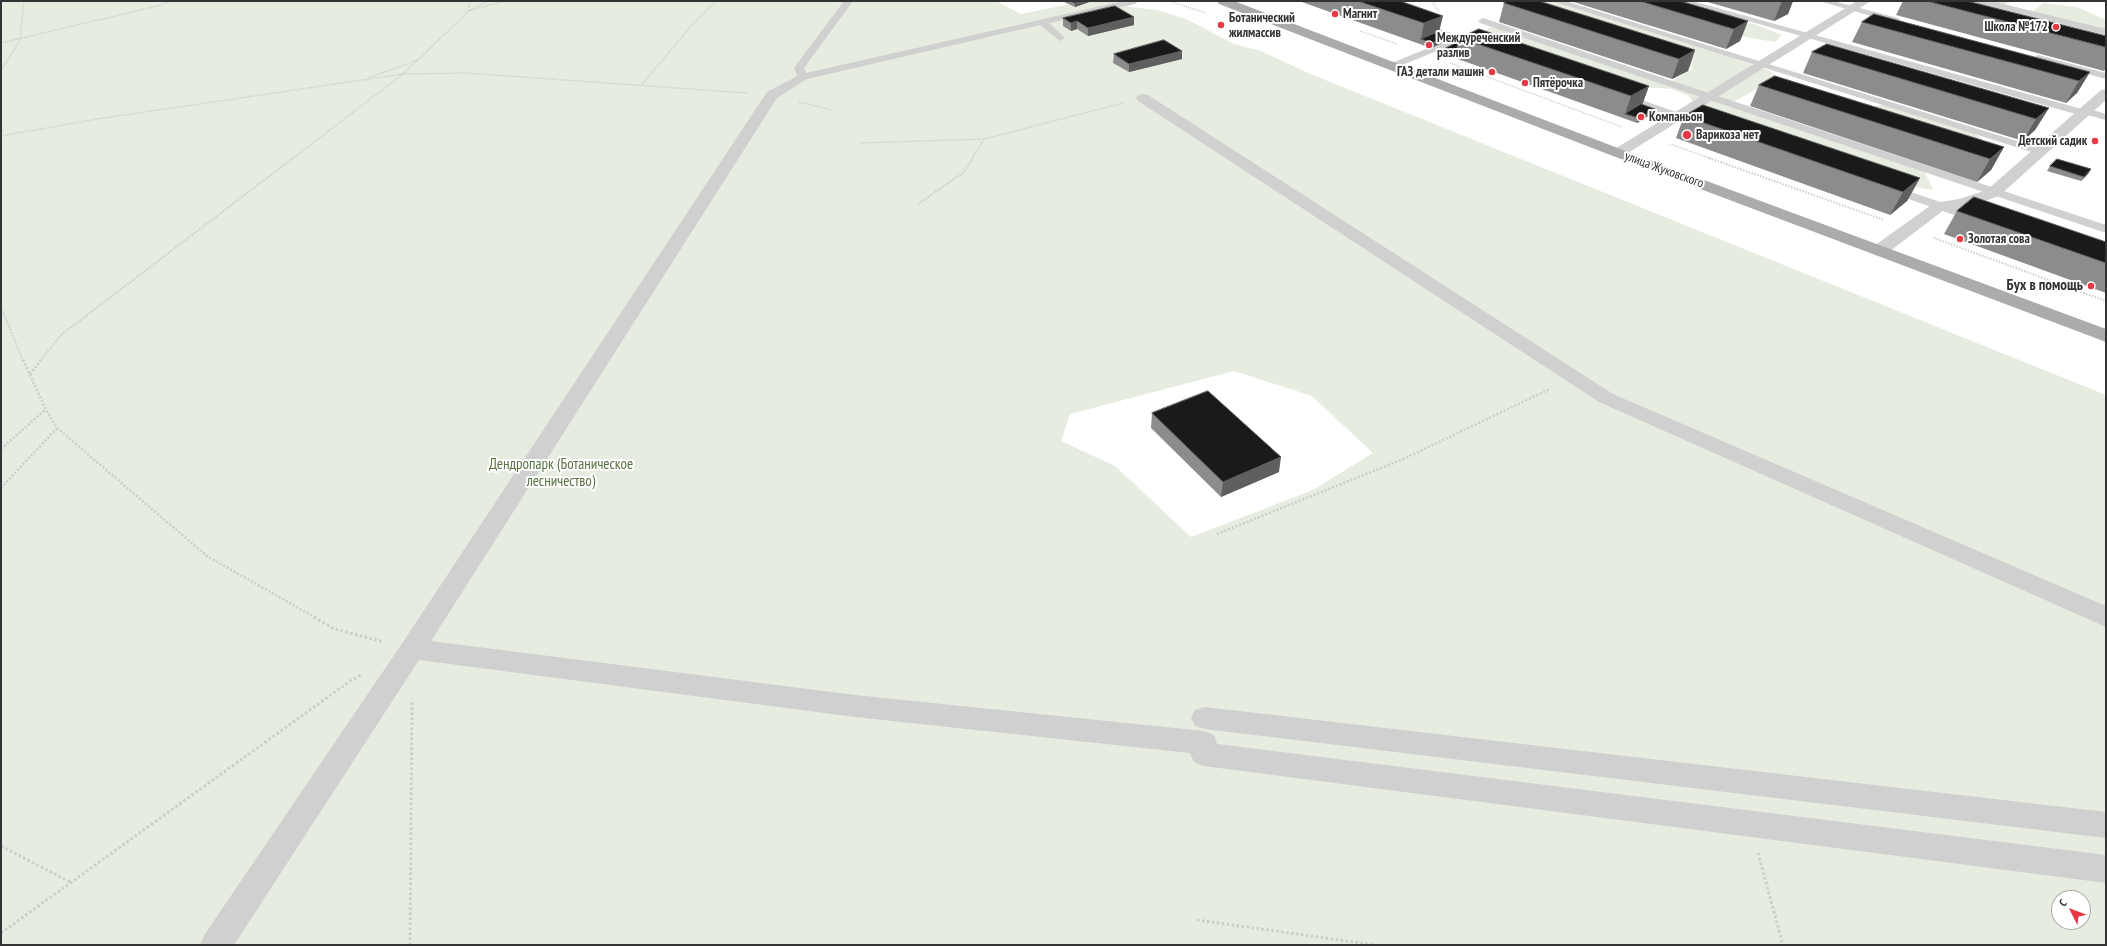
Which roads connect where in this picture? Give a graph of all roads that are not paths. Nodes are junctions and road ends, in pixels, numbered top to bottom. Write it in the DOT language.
graph roads {
  1 [pos="849,1"];
  2 [pos="1135,1"];
  3 [pos="1223,1"];
  4 [pos="1556,1"];
  5 [pos="1682,1"];
  6 [pos="1823,1"];
  7 [pos="1865,1"];
  8 [pos="1980,1"];
  9 [pos="1853,9"];
  10 [pos="1409,21"];
  11 [pos="1483,21"];
  12 [pos="1042,22"];
  13 [pos="1906,23"];
  14 [pos="2106,32"];
  15 [pos="1806,36"];
  16 [pos="1060,38"];
  17 [pos="1459,39"];
  18 [pos="1488,50"];
  19 [pos="2026,55"];
  20 [pos="1761,64"];
  21 [pos="1392,66"];
  22 [pos="2106,76"];
  23 [pos="803,77"];
  24 [pos="1612,93"];
  25 [pos="2106,93"];
  26 [pos="1707,97"];
  27 [pos="1143,98"];
  28 [pos="2085,112"];
  29 [pos="1678,116"];
  30 [pos="2106,117"];
  31 [pos="1701,124"];
  32 [pos="2039,151"];
  33 [pos="1618,153"];
  34 [pos="1880,186"];
  35 [pos="1993,193"];
  36 [pos="1940,206"];
  37 [pos="1986,222"];
  38 [pos="2106,229"];
  39 [pos="1880,250"];
  40 [pos="2106,336"];
  41 [pos="2106,617"];
  42 [pos="412,650"];
  43 [pos="1204,738"];
  44 [pos="2106,825"];
  45 [pos="2106,869"];
  46 [pos="216,945"];
  1 -- 23 [label="lane"];
  2 -- 12 [label="lane"];
  3 -- 21 [label="main road, улица Жуковского"];
  4 -- 20 [label="lane"];
  5 -- 15 [label="lane"];
  6 -- 9 [label="lane"];
  7 -- 9 [label="street"];
  8 -- 14 [label="lane"];
  9 -- 13 [label="lane"];
  9 -- 15 [label="street"];
  10 -- 17 [label="lane"];
  11 -- 26 [label="lane"];
  12 -- 16 [label="lane"];
  12 -- 23 [label="lane"];
  15 -- 20 [label="street"];
  15 -- 28 [label="lane"];
  17 -- 18 [label="lane"];
  17 -- 21 [label="lane"];
  19 -- 22 [label="lane"];
  20 -- 26 [label="street"];
  20 -- 32 [label="lane"];
  21 -- 33 [label="main road, улица Жуковского"];
  23 -- 42 [label="street"];
  24 -- 29 [label="lane"];
  25 -- 28 [label="street"];
  26 -- 29 [label="street"];
  26 -- 35 [label="lane"];
  27 -- 41 [label="street"];
  28 -- 30 [label="lane"];
  28 -- 32 [label="street"];
  29 -- 31 [label="lane"];
  29 -- 33 [label="street"];
  32 -- 35 [label="street"];
  33 -- 39 [label="main road, улица Жуковского"];
  34 -- 36 [label="lane"];
  35 -- 36 [label="street"];
  35 -- 38 [label="lane"];
  36 -- 37 [label="lane"];
  36 -- 39 [label="street"];
  39 -- 40 [label="main road, улица Жуковского"];
  42 -- 43 [label="street"];
  42 -- 46 [label="street"];
  43 -- 44 [label="street"];
  43 -- 45 [label="street"];
}
